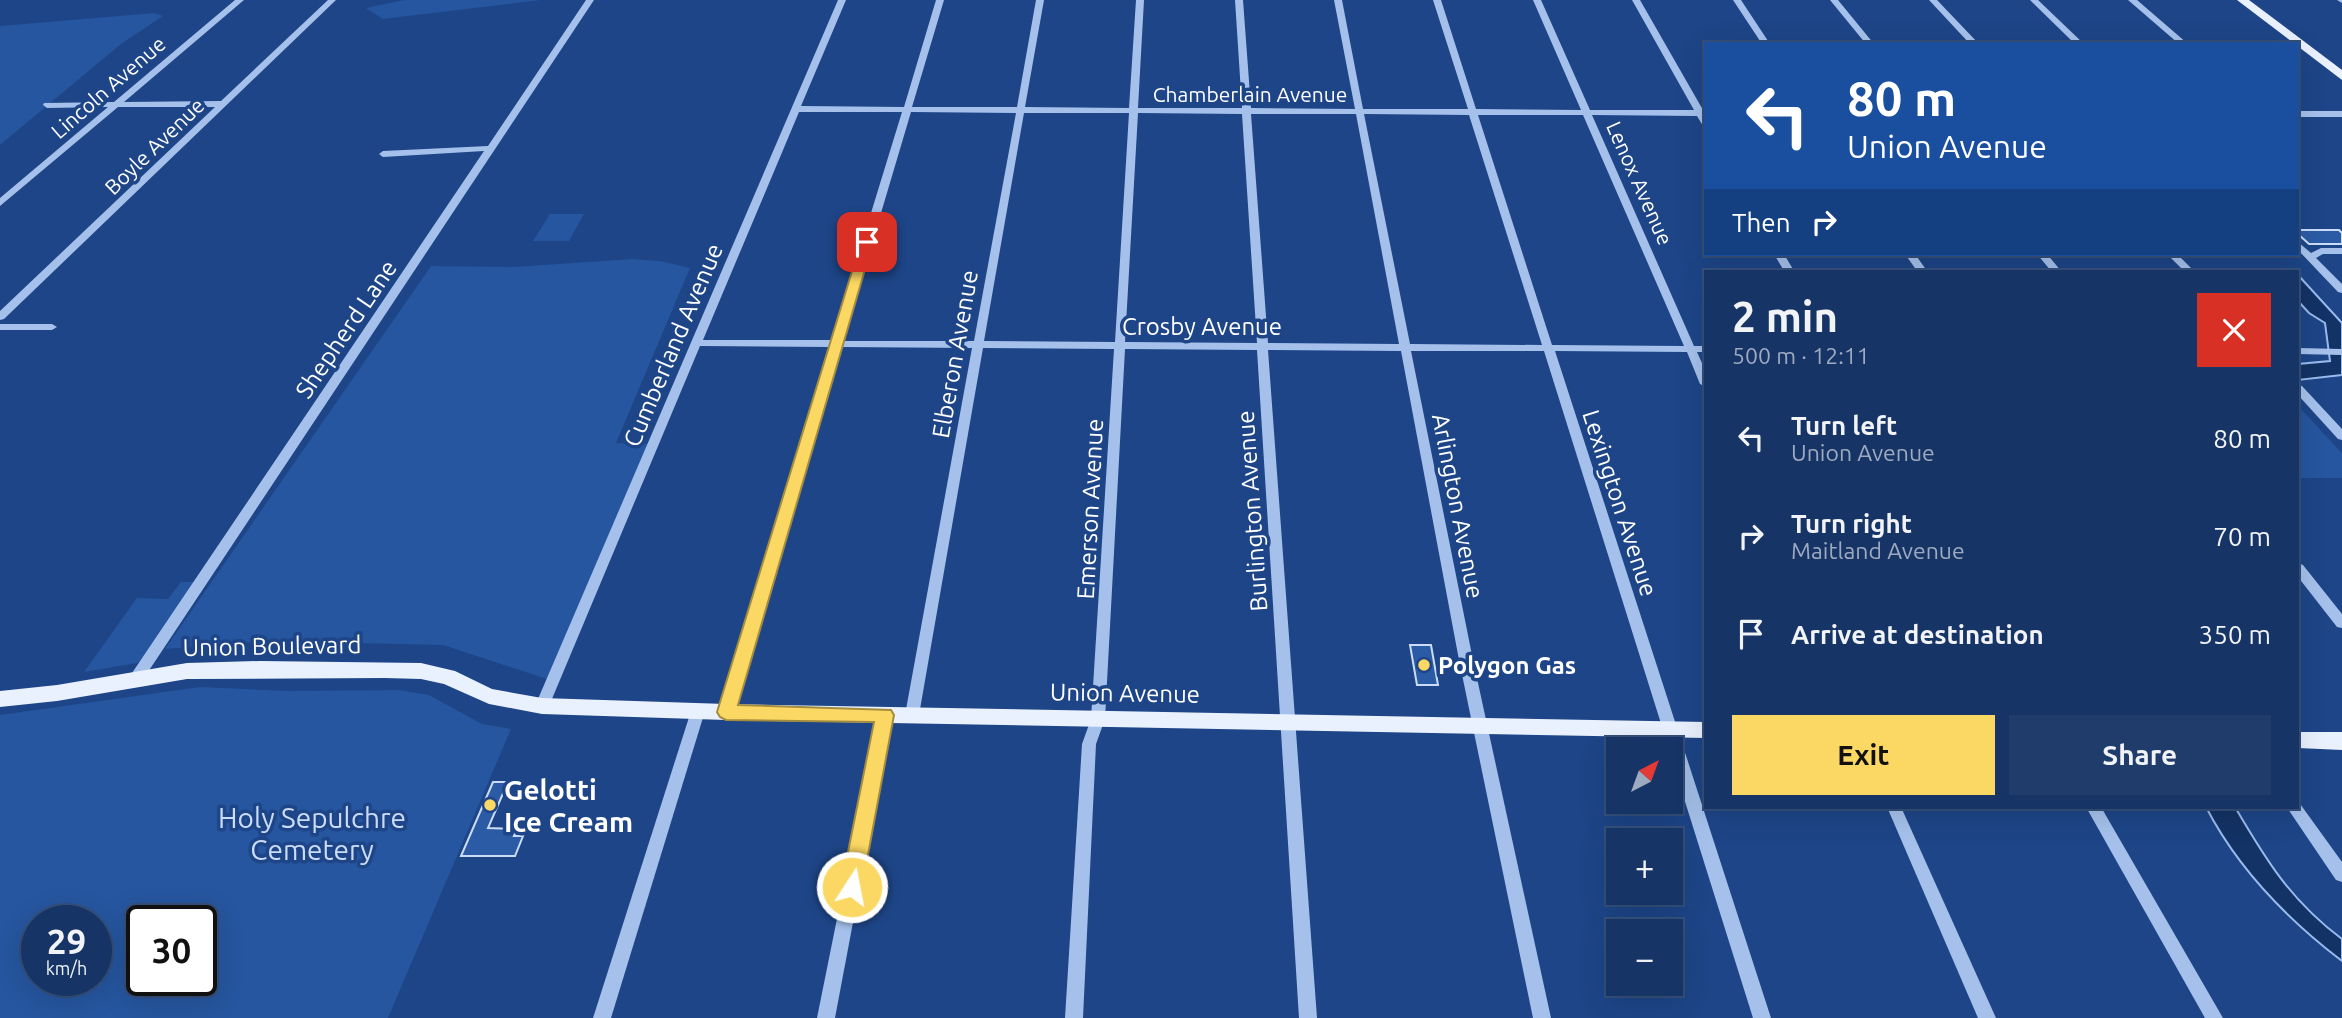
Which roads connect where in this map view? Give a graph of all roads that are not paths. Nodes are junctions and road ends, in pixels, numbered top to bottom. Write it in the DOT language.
graph roads {
  1 [pos="240,0"];
  2 [pos="332,0"];
  3 [pos="590,0"];
  4 [pos="842,0"];
  5 [pos="940,0"];
  6 [pos="1040,0"];
  7 [pos="1139,0"];
  8 [pos="1239,0"];
  9 [pos="1338,0"];
  10 [pos="1437,0"];
  11 [pos="1537,0"];
  12 [pos="1636,0"];
  13 [pos="1737,0"];
  14 [pos="1834,0"];
  15 [pos="1933,0"];
  16 [pos="2034,0"];
  17 [pos="2132,0"];
  18 [pos="2242,0"];
  19 [pos="1765,42"];
  20 [pos="1868,42"];
  21 [pos="1973,42"];
  22 [pos="2078,42"];
  23 [pos="2182,42"];
  24 [pos="2297,42"];
  25 [pos="2299,43"];
  26 [pos="2342,76"];
  27 [pos="223,104"];
  28 [pos="47,105"];
  29 [pos="114,105"];
  30 [pos="794,109"];
  31 [pos="907,110"];
  32 [pos="1020,111"];
  33 [pos="1132,111"];
  34 [pos="1247,112"];
  35 [pos="1359,112"];
  36 [pos="1473,112"];
  37 [pos="1586,112"];
  38 [pos="1703,113"];
  39 [pos="2299,114"];
  40 [pos="2342,114"];
  41 [pos="492,148"];
  42 [pos="383,154"];
  43 [pos="0,203"];
  44 [pos="2299,246"];
  45 [pos="2342,251"];
  46 [pos="2044,256"];
  47 [pos="2174,256"];
  48 [pos="2311,257"];
  49 [pos="2055,270"];
  50 [pos="2188,270"];
  51 [pos="2342,290"];
  52 [pos="0,317"];
  53 [pos="0,327"];
  54 [pos="52,327"];
  55 [pos="697,344"];
  56 [pos="836,345"];
  57 [pos="980,345"];
  58 [pos="1121,346"];
  59 [pos="1262,347"];
  60 [pos="1405,348"];
  61 [pos="1549,349"];
  62 [pos="1691,349"];
  63 [pos="1704,349"];
  64 [pos="2299,351"];
  65 [pos="2342,352"];
  66 [pos="1704,379"];
  67 [pos="2299,390"];
  68 [pos="2342,436"];
  69 [pos="2299,569"];
  70 [pos="2342,624"];
  71 [pos="135,680"];
  72 [pos="0,699"];
  73 [pos="542,706"];
  74 [pos="698,711"];
  75 [pos="726,712"];
  76 [pos="885,715"];
  77 [pos="912,715"];
  78 [pos="1098,719"];
  79 [pos="1288,722"];
  80 [pos="1480,726"];
  81 [pos="1670,729"];
  82 [pos="1704,730"];
  83 [pos="2299,740"];
  84 [pos="2342,741"];
  85 [pos="1895,809"];
  86 [pos="2094,809"];
  87 [pos="2296,809"];
  88 [pos="2342,875"];
  89 [pos="601,1018"];
  90 [pos="827,1018"];
  91 [pos="1074,1018"];
  92 [pos="1308,1018"];
  93 [pos="1542,1018"];
  94 [pos="1762,1018"];
  95 [pos="1987,1018"];
  96 [pos="2214,1018"];
  1 -- 29 [label="street, Lincoln Avenue"];
  2 -- 27 [label="street, Boyle Avenue"];
  3 -- 41 [label="street, Shepherd Lane"];
  4 -- 30 [label="street, Cumberland Avenue"];
  5 -- 31 [label="street"];
  6 -- 32 [label="street, Elberon Avenue"];
  7 -- 33 [label="street, Emerson Avenue"];
  8 -- 34 [label="street, Burlington Avenue"];
  9 -- 35 [label="street, Arlington Avenue"];
  10 -- 36 [label="street, Lexington Avenue"];
  11 -- 37 [label="street, Lenox Avenue"];
  12 -- 38 [label="street"];
  13 -- 19 [label="street"];
  14 -- 20 [label="street"];
  15 -- 21 [label="street"];
  16 -- 22 [label="street"];
  17 -- 23 [label="street"];
  18 -- 24 [label="main road"];
  25 -- 26 [label="main road"];
  27 -- 29 [label="street"];
  27 -- 52 [label="street, Boyle Avenue"];
  28 -- 29 [label="street"];
  29 -- 43 [label="street, Lincoln Avenue"];
  30 -- 31 [label="street, Chamberlain Avenue"];
  30 -- 55 [label="street, Cumberland Avenue"];
  31 -- 32 [label="street, Chamberlain Avenue"];
  31 -- 56 [label="street"];
  32 -- 33 [label="street, Chamberlain Avenue"];
  32 -- 57 [label="street, Elberon Avenue"];
  33 -- 34 [label="street, Chamberlain Avenue"];
  33 -- 58 [label="street, Emerson Avenue"];
  34 -- 35 [label="street, Chamberlain Avenue"];
  34 -- 59 [label="street, Burlington Avenue"];
  35 -- 36 [label="street, Chamberlain Avenue"];
  35 -- 60 [label="street, Arlington Avenue"];
  36 -- 37 [label="street, Chamberlain Avenue"];
  36 -- 61 [label="street, Lexington Avenue"];
  37 -- 38 [label="street, Chamberlain Avenue"];
  37 -- 62 [label="street, Lenox Avenue"];
  39 -- 40 [label="street"];
  41 -- 42 [label="street"];
  41 -- 71 [label="street, Shepherd Lane"];
  44 -- 48 [label="street"];
  45 -- 48 [label="street"];
  46 -- 49 [label="street"];
  47 -- 50 [label="street"];
  48 -- 51 [label="street"];
  53 -- 54 [label="street"];
  55 -- 56 [label="street, Crosby Avenue"];
  55 -- 73 [label="street, Cumberland Avenue"];
  56 -- 57 [label="street, Crosby Avenue"];
  56 -- 75 [label="street"];
  57 -- 58 [label="street, Crosby Avenue"];
  57 -- 77 [label="street, Elberon Avenue"];
  58 -- 59 [label="street, Crosby Avenue"];
  58 -- 78 [label="street, Emerson Avenue"];
  59 -- 60 [label="street, Crosby Avenue"];
  59 -- 79 [label="street, Burlington Avenue"];
  60 -- 61 [label="street, Crosby Avenue"];
  60 -- 80 [label="street, Arlington Avenue"];
  61 -- 62 [label="street, Crosby Avenue"];
  61 -- 81 [label="street, Lexington Avenue"];
  62 -- 63 [label="street, Crosby Avenue"];
  62 -- 66 [label="street, Lenox Avenue"];
  64 -- 65 [label="street"];
  67 -- 68 [label="street"];
  69 -- 70 [label="street"];
  71 -- 72 [label="main road, Union Boulevard"];
  71 -- 73 [label="main road, Union Boulevard"];
  73 -- 74 [label="main road, Union Avenue"];
  74 -- 75 [label="main road, Union Avenue"];
  74 -- 89 [label="street"];
  75 -- 76 [label="main road, Union Avenue"];
  76 -- 77 [label="main road, Union Avenue"];
  76 -- 90 [label="street"];
  77 -- 78 [label="main road, Union Avenue"];
  78 -- 79 [label="main road, Union Avenue"];
  78 -- 91 [label="street, Emerson Avenue"];
  79 -- 80 [label="main road, Union Avenue"];
  79 -- 92 [label="street, Burlington Avenue"];
  80 -- 81 [label="main road, Union Avenue"];
  80 -- 93 [label="street, Arlington Avenue"];
  81 -- 82 [label="main road, Union Avenue"];
  81 -- 94 [label="street, Lexington Avenue"];
  83 -- 84 [label="main road"];
  85 -- 95 [label="street"];
  86 -- 96 [label="street"];
  87 -- 88 [label="street"];
}
